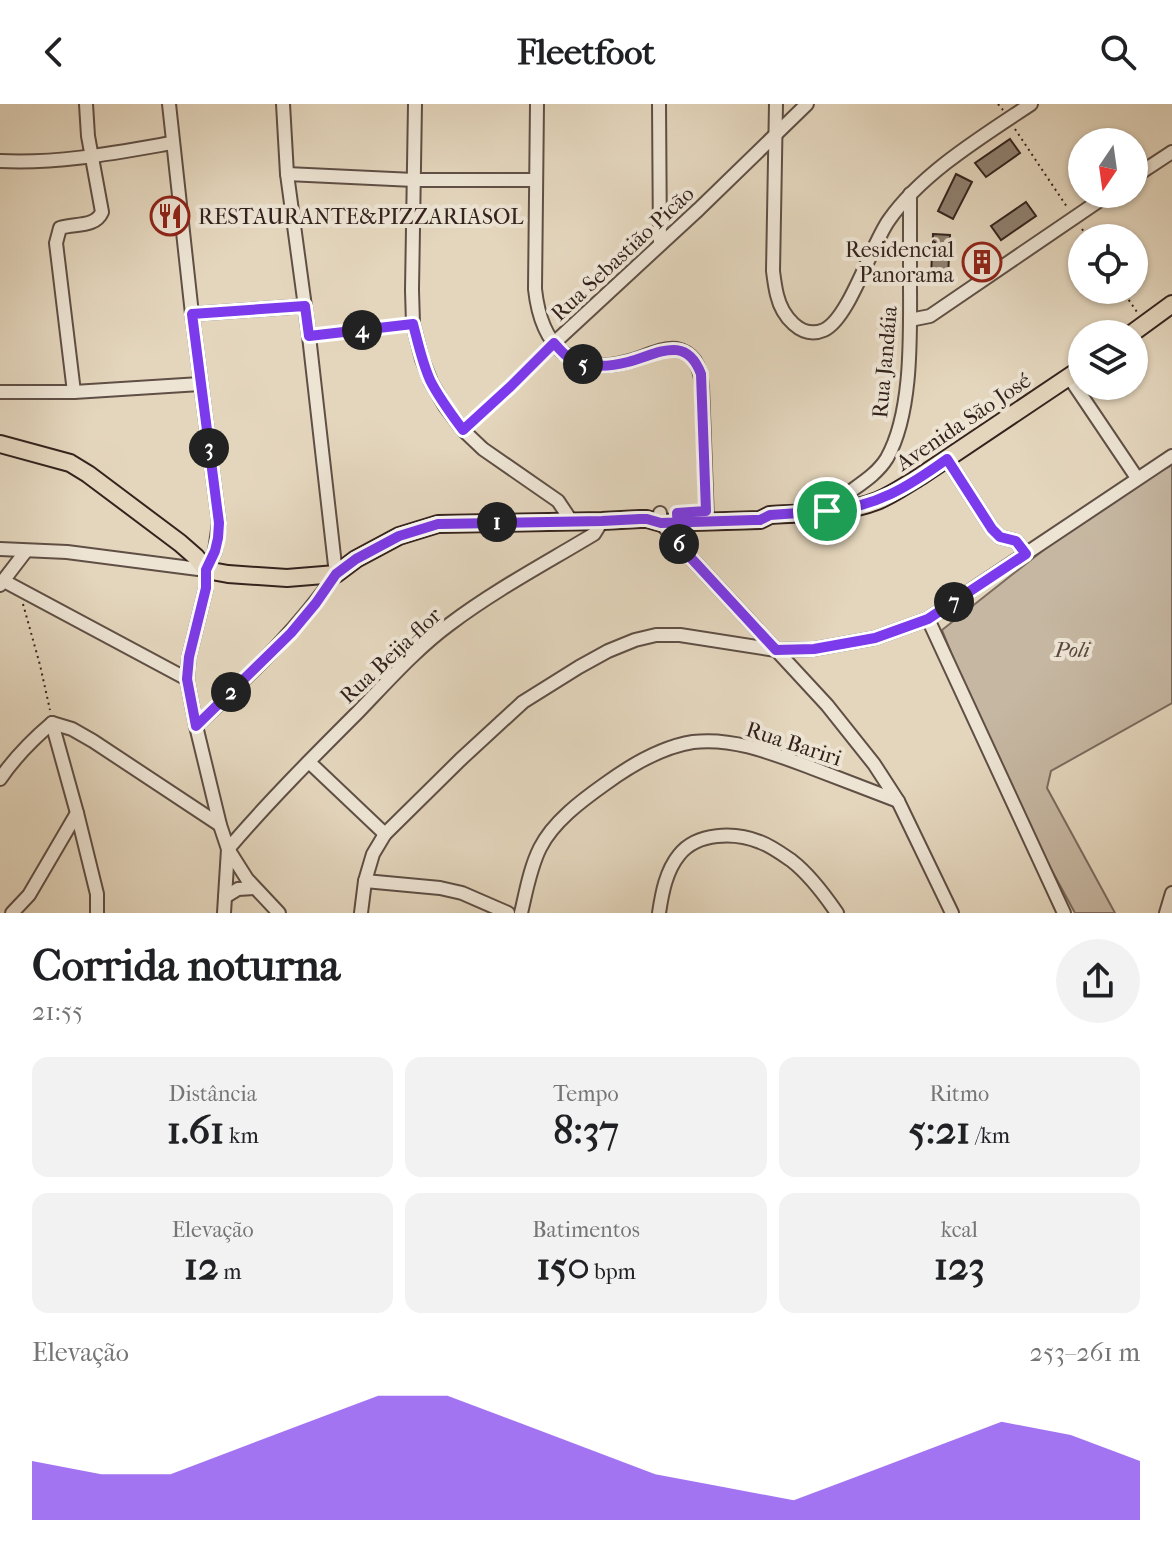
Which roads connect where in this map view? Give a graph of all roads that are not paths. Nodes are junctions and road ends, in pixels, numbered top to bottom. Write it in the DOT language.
graph roads {
  1 [pos="86,104"];
  2 [pos="169,104"];
  3 [pos="283,104"];
  4 [pos="415,104"];
  5 [pos="537,104"];
  6 [pos="659,104"];
  7 [pos="776,104"];
  8 [pos="807,104"];
  9 [pos="1031,104"];
  10 [pos="776,134"];
  11 [pos="172,143"];
  12 [pos="1172,152"];
  13 [pos="91,157"];
  14 [pos="0,161"];
  15 [pos="1148,168"];
  16 [pos="287,174"];
  17 [pos="414,180"];
  18 [pos="535,180"];
  19 [pos="910,194"];
  20 [pos="1088,208"];
  21 [pos="660,244"];
  22 [pos="1172,304"];
  23 [pos="305,306"];
  24 [pos="192,314"];
  25 [pos="910,320"];
  26 [pos="1148,320"];
  27 [pos="554,343"];
  28 [pos="1068,377"];
  29 [pos="200,384"];
  30 [pos="0,392"];
  31 [pos="74,392"];
  32 [pos="1091,400"];
  33 [pos="0,444"];
  34 [pos="1172,456"];
  35 [pos="947,459"];
  36 [pos="1137,478"];
  37 [pos="827,511"];
  38 [pos="707,516"];
  39 [pos="664,518"];
  40 [pos="602,521"];
  41 [pos="572,522"];
  42 [pos="0,549"];
  43 [pos="26,551"];
  44 [pos="1026,554"];
  45 [pos="0,565"];
  46 [pos="206,570"];
  47 [pos="336,574"];
  48 [pos="2,583"];
  49 [pos="928,619"];
  50 [pos="776,650"];
  51 [pos="187,679"];
  52 [pos="52,723"];
  53 [pos="196,726"];
  54 [pos="309,762"];
  55 [pos="0,779"];
  56 [pos="898,801"];
  57 [pos="77,813"];
  58 [pos="220,825"];
  59 [pos="385,834"];
  60 [pos="228,849"];
  61 [pos="365,881"];
  62 [pos="254,888"];
  63 [pos="1172,893"];
  64 [pos="225,897"];
  65 [pos="12,913"];
  66 [pos="97,913"];
  67 [pos="224,913"];
  68 [pos="279,913"];
  69 [pos="361,913"];
  70 [pos="508,913"];
  71 [pos="521,913"];
  72 [pos="659,913"];
  73 [pos="837,913"];
  74 [pos="952,913"];
  75 [pos="1064,913"];
  76 [pos="1166,913"];
  1 -- 13 [label="street"];
  2 -- 11 [label="street"];
  3 -- 16 [label="street"];
  4 -- 17 [label="street"];
  5 -- 18 [label="street"];
  6 -- 21 [label="street"];
  7 -- 10 [label="street"];
  8 -- 10 [label="street, Rua Sebastião Picão"];
  9 -- 19 [label="street"];
  10 -- 19 [label="street"];
  10 -- 21 [label="street, Rua Sebastião Picão"];
  11 -- 13 [label="street"];
  11 -- 24 [label="street"];
  12 -- 15 [label="street"];
  13 -- 14 [label="street"];
  13 -- 31 [label="street"];
  16 -- 17 [label="street"];
  16 -- 23 [label="street"];
  17 -- 18 [label="street"];
  17 -- 41 [label="street"];
  18 -- 27 [label="street"];
  19 -- 25 [label="street, Rua Jandáia"];
  20 -- 25 [label="street"];
  21 -- 27 [label="street, Rua Sebastião Picão"];
  22 -- 26 [label="main road"];
  23 -- 24 [label="street"];
  23 -- 47 [label="street"];
  24 -- 29 [label="street"];
  25 -- 37 [label="street, Rua Jandáia"];
  27 -- 38 [label="street"];
  28 -- 35 [label="main road, Avenida São José"];
  29 -- 31 [label="street"];
  29 -- 46 [label="street"];
  30 -- 31 [label="street"];
  32 -- 36 [label="street"];
  33 -- 46 [label="main road"];
  34 -- 36 [label="street"];
  35 -- 37 [label="main road, Avenida São José"];
  35 -- 44 [label="street"];
  36 -- 44 [label="street"];
  37 -- 38 [label="main road, Avenida São José"];
  38 -- 39 [label="main road, Avenida São José"];
  39 -- 40 [label="main road, Avenida São José"];
  39 -- 50 [label="street"];
  40 -- 41 [label="main road, Avenida São José"];
  40 -- 54 [label="street, Rua Beija-flor"];
  41 -- 47 [label="main road, Avenida São José"];
  42 -- 43 [label="street"];
  43 -- 46 [label="street"];
  43 -- 48 [label="street"];
  44 -- 49 [label="street"];
  45 -- 48 [label="street"];
  46 -- 47 [label="main road, Avenida São José"];
  46 -- 51 [label="street"];
  47 -- 53 [label="street"];
  48 -- 51 [label="street"];
  49 -- 50 [label="street"];
  49 -- 75 [label="street"];
  50 -- 56 [label="street"];
  50 -- 59 [label="street"];
  51 -- 53 [label="street"];
  52 -- 55 [label="street"];
  52 -- 57 [label="street"];
  52 -- 58 [label="street"];
  53 -- 58 [label="street"];
  54 -- 59 [label="street"];
  54 -- 60 [label="street, Rua Beija-flor"];
  56 -- 71 [label="street, Rua Bariri"];
  56 -- 74 [label="street"];
  57 -- 65 [label="street"];
  57 -- 66 [label="street"];
  58 -- 60 [label="street"];
  59 -- 61 [label="street"];
  60 -- 62 [label="street"];
  60 -- 64 [label="street"];
  61 -- 69 [label="street"];
  61 -- 70 [label="street"];
  62 -- 64 [label="street"];
  62 -- 68 [label="street"];
  63 -- 76 [label="street"];
  64 -- 67 [label="street"];
  72 -- 73 [label="street"];
}
